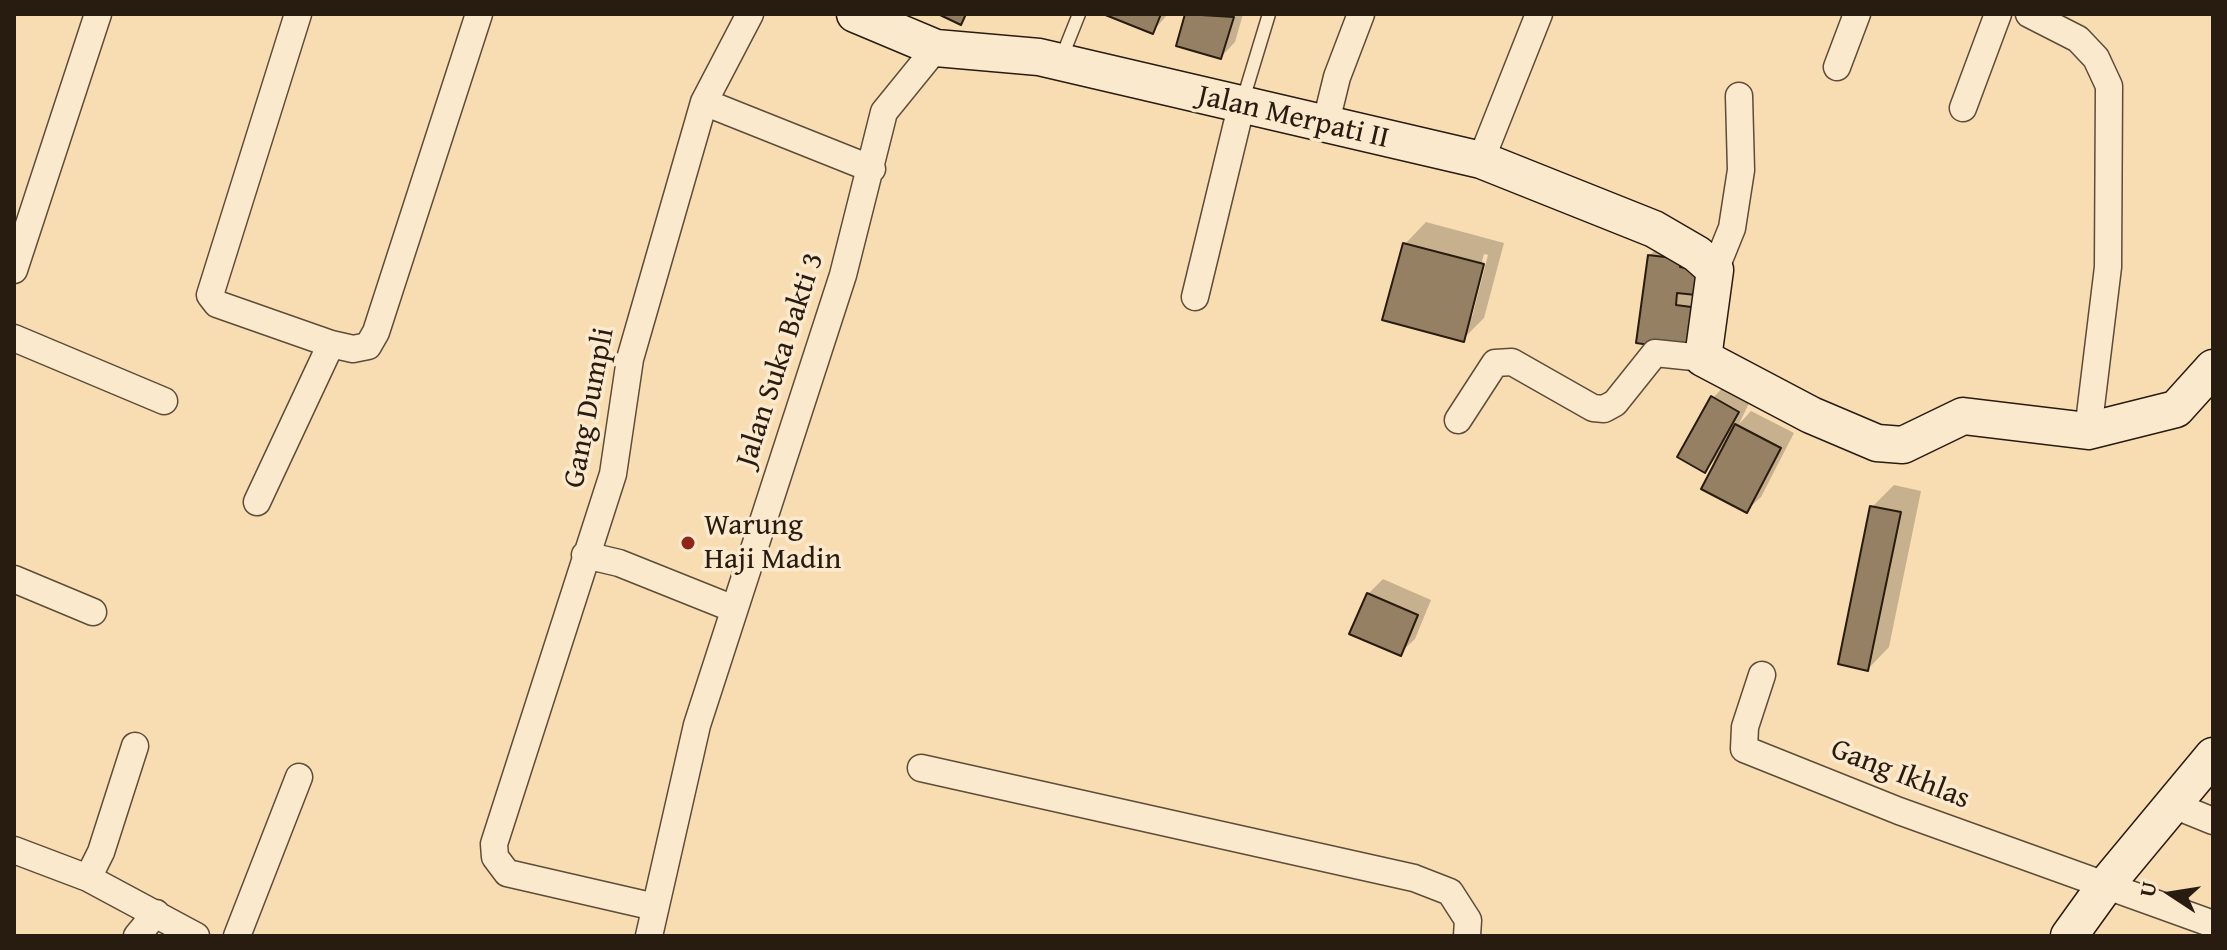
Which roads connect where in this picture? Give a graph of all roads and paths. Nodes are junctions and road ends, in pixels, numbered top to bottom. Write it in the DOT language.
graph roads {
  1 [pos="98,14"];
  2 [pos="298,14"];
  3 [pos="479,14"];
  4 [pos="750,14"];
  5 [pos="1079,14"];
  6 [pos="1269,14"];
  7 [pos="1361,14"];
  8 [pos="1539,14"];
  9 [pos="1857,14"];
  10 [pos="1998,14"];
  11 [pos="2029,14"];
  12 [pos="864,16"];
  13 [pos="936,48"];
  14 [pos="1060,62"];
  15 [pos="1837,67"];
  16 [pos="1739,96"];
  17 [pos="704,102"];
  18 [pos="1241,107"];
  19 [pos="1963,108"];
  20 [pos="1325,126"];
  21 [pos="1481,160"];
  22 [pos="872,169"];
  23 [pos="14,270"];
  24 [pos="1715,270"];
  25 [pos="1195,297"];
  26 [pos="14,338"];
  27 [pos="331,344"];
  28 [pos="1703,358"];
  29 [pos="2213,368"];
  30 [pos="164,401"];
  31 [pos="1458,420"];
  32 [pos="2088,431"];
  33 [pos="257,502"];
  34 [pos="585,555"];
  35 [pos="14,579"];
  36 [pos="734,609"];
  37 [pos="93,612"];
  38 [pos="1762,675"];
  39 [pos="135,746"];
  40 [pos="2213,756"];
  41 [pos="921,768"];
  42 [pos="299,777"];
  43 [pos="2171,804"];
  44 [pos="2213,821"];
  45 [pos="14,850"];
  46 [pos="88,878"];
  47 [pos="2105,886"];
  48 [pos="655,907"];
  49 [pos="156,913"];
  50 [pos="2213,924"];
  51 [pos="137,936"];
  52 [pos="196,936"];
  53 [pos="237,936"];
  54 [pos="649,936"];
  55 [pos="1467,936"];
  56 [pos="2069,936"];
  1 -- 23 [label="street"];
  2 -- 27 [label="street"];
  3 -- 27 [label="street"];
  4 -- 17 [label="street, Gang Dumpli"];
  5 -- 14 [label="lane"];
  6 -- 18 [label="lane"];
  7 -- 20 [label="street"];
  8 -- 21 [label="street"];
  9 -- 15 [label="street"];
  10 -- 19 [label="street"];
  11 -- 32 [label="street"];
  12 -- 13 [label="street, Jalan Merpati II"];
  13 -- 14 [label="street, Jalan Merpati II"];
  13 -- 22 [label="street, Jalan Suka Bakti 3"];
  14 -- 18 [label="street, Jalan Merpati II"];
  16 -- 24 [label="street"];
  17 -- 22 [label="street"];
  17 -- 34 [label="street, Gang Dumpli"];
  18 -- 20 [label="street, Jalan Merpati II"];
  18 -- 25 [label="street"];
  20 -- 21 [label="street, Jalan Merpati II"];
  21 -- 24 [label="street, Jalan Merpati II"];
  22 -- 36 [label="street, Jalan Suka Bakti 3"];
  24 -- 28 [label="street"];
  26 -- 30 [label="street"];
  27 -- 33 [label="street"];
  28 -- 31 [label="street"];
  28 -- 32 [label="street"];
  29 -- 32 [label="street"];
  34 -- 36 [label="street"];
  34 -- 48 [label="street, Gang Dumpli"];
  35 -- 37 [label="street"];
  36 -- 48 [label="street, Jalan Suka Bakti 3"];
  38 -- 47 [label="street, Gang Ikhlas"];
  39 -- 46 [label="street"];
  40 -- 43 [label="street"];
  41 -- 55 [label="street"];
  42 -- 53 [label="street"];
  43 -- 44 [label="street"];
  43 -- 47 [label="street"];
  45 -- 46 [label="street"];
  46 -- 49 [label="street"];
  47 -- 50 [label="street"];
  47 -- 56 [label="street"];
  48 -- 54 [label="street, Jalan Suka Bakti 3"];
  49 -- 51 [label="street"];
  49 -- 52 [label="street"];
}
